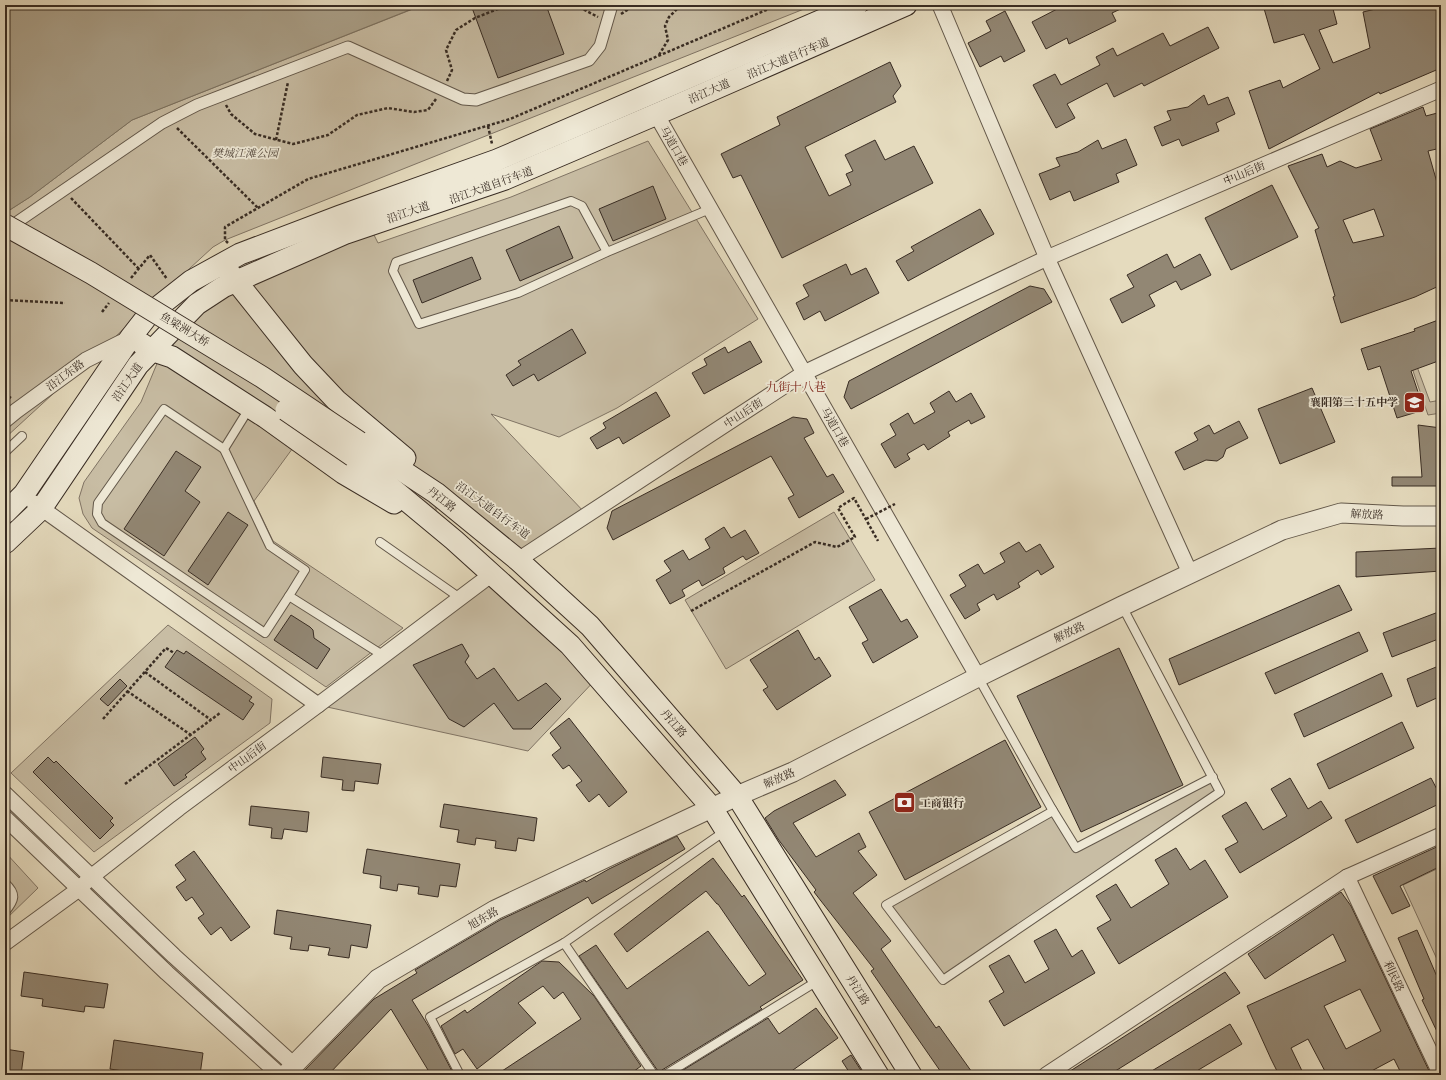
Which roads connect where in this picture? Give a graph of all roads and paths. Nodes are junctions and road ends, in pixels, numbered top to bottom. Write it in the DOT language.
graph roads {
  1 [pos="508,5"];
  2 [pos="612,5"];
  3 [pos="681,5"];
  4 [pos="778,5"];
  5 [pos="857,5"];
  6 [pos="906,5"];
  7 [pos="940,5"];
  8 [pos="577,6"];
  9 [pos="607,23"];
  10 [pos="659,55"];
  11 [pos="291,69"];
  12 [pos="1441,89"];
  13 [pos="443,90"];
  14 [pos="221,95"];
  15 [pos="656,114"];
  16 [pos="172,124"];
  17 [pos="276,140"];
  18 [pos="64,191"];
  19 [pos="258,208"];
  20 [pos="710,209"];
  21 [pos="5,226"];
  22 [pos="5,230"];
  23 [pos="5,236"];
  24 [pos="607,252"];
  25 [pos="1047,258"];
  26 [pos="231,259"];
  27 [pos="139,269"];
  28 [pos="130,279"];
  29 [pos="236,281"];
  30 [pos="176,293"];
  31 [pos="5,300"];
  32 [pos="111,301"];
  33 [pos="65,303"];
  34 [pos="102,312"];
  35 [pos="131,337"];
  36 [pos="151,350"];
  37 [pos="804,373"];
  38 [pos="250,407"];
  39 [pos="5,420"];
  40 [pos="22,436"];
  41 [pos="224,449"];
  42 [pos="356,449"];
  43 [pos="5,452"];
  44 [pos="436,493"];
  45 [pos="24,494"];
  46 [pos="895,504"];
  47 [pos="41,509"];
  48 [pos="5,513"];
  49 [pos="1441,516"];
  50 [pos="866,519"];
  51 [pos="436,525"];
  52 [pos="878,541"];
  53 [pos="380,542"];
  54 [pos="5,543"];
  55 [pos="518,560"];
  56 [pos="1190,573"];
  57 [pos="492,574"];
  58 [pos="289,596"];
  59 [pos="460,598"];
  60 [pos="1122,606"];
  61 [pos="691,611"];
  62 [pos="174,653"];
  63 [pos="384,656"];
  64 [pos="145,672"];
  65 [pos="978,677"];
  66 [pos="127,691"];
  67 [pos="318,705"];
  68 [pos="220,713"];
  69 [pos="103,719"];
  70 [pos="211,720"];
  71 [pos="191,735"];
  72 [pos="1213,777"];
  73 [pos="125,784"];
  74 [pos="5,794"];
  75 [pos="737,796"];
  76 [pos="712,808"];
  77 [pos="1052,809"];
  78 [pos="5,818"];
  79 [pos="725,830"];
  80 [pos="1441,835"];
  81 [pos="91,877"];
  82 [pos="1347,877"];
  83 [pos="5,883"];
  84 [pos="79,889"];
  85 [pos="5,912"];
  86 [pos="6,941"];
  87 [pos="564,942"];
  88 [pos="819,980"];
  89 [pos="287,1072"];
  90 [pos="460,1075"];
  91 [pos="654,1075"];
  92 [pos="665,1075"];
  93 [pos="878,1075"];
  94 [pos="911,1075"];
  95 [pos="1046,1075"];
  96 [pos="1441,1075"];
  1 -- 13 [label="path"];
  2 -- 9 [label="street"];
  3 -- 10 [label="path"];
  4 -- 10 [label="path"];
  5 -- 26 [label="main road, 沿江大道"];
  6 -- 15 [label="main road, 沿江大道"];
  7 -- 25 [label="street"];
  8 -- 9 [label="path"];
  9 -- 13 [label="street"];
  10 -- 19 [label="path"];
  11 -- 13 [label="street"];
  11 -- 14 [label="street"];
  11 -- 17 [label="path"];
  12 -- 25 [label="street, 中山后街"];
  13 -- 17 [label="path"];
  14 -- 17 [label="path"];
  14 -- 18 [label="street"];
  15 -- 20 [label="street, 马道口巷"];
  15 -- 29 [label="main road, 沿江大道"];
  16 -- 19 [label="path"];
  18 -- 22 [label="street"];
  18 -- 27 [label="path"];
  19 -- 26 [label="path"];
  20 -- 24 [label="lane"];
  20 -- 37 [label="street, 马道口巷"];
  21 -- 42 [label="main road, 鱼梁洲大桥, bridge"];
  23 -- 42 [label="main road, 鱼梁洲大桥, bridge"];
  24 -- 24 [label="lane"];
  25 -- 37 [label="street, 中山后街"];
  25 -- 56 [label="street"];
  26 -- 29 [label="main road"];
  26 -- 30 [label="main road, 沿江大道"];
  27 -- 28 [label="path"];
  27 -- 30 [label="path"];
  29 -- 36 [label="main road, 沿江大道"];
  29 -- 44 [label="main road"];
  30 -- 35 [label="main road, 沿江大道"];
  31 -- 33 [label="path"];
  32 -- 34 [label="path"];
  35 -- 36 [label="main road"];
  35 -- 39 [label="street, 沿江东路"];
  35 -- 45 [label="main road, 沿江大道"];
  36 -- 38 [label="main road"];
  36 -- 47 [label="main road, 沿江大道"];
  37 -- 55 [label="street, 中山后街"];
  37 -- 65 [label="street, 马道口巷"];
  38 -- 41 [label="lane"];
  38 -- 51 [label="main road"];
  40 -- 43 [label="lane"];
  41 -- 58 [label="lane"];
  41 -- 58 [label="lane"];
  42 -- 44 [label="main road, 丹江路"];
  42 -- 51 [label="main road"];
  44 -- 55 [label="main road, 丹江路"];
  45 -- 47 [label="street"];
  45 -- 48 [label="main road, 沿江大道"];
  46 -- 50 [label="path, bridge"];
  47 -- 54 [label="main road, 沿江大道"];
  47 -- 67 [label="street"];
  49 -- 56 [label="street, 解放路"];
  50 -- 52 [label="path"];
  50 -- 61 [label="path"];
  51 -- 57 [label="main road"];
  53 -- 59 [label="lane"];
  55 -- 75 [label="main road, 丹江路"];
  56 -- 60 [label="street, 解放路"];
  57 -- 59 [label="street, 中山后街"];
  57 -- 76 [label="main road"];
  58 -- 63 [label="lane"];
  59 -- 63 [label="street, 中山后街"];
  60 -- 65 [label="street, 解放路"];
  60 -- 72 [label="lane"];
  62 -- 64 [label="path"];
  63 -- 67 [label="street, 中山后街"];
  64 -- 66 [label="path"];
  64 -- 70 [label="path"];
  65 -- 75 [label="street, 解放路"];
  65 -- 77 [label="lane"];
  66 -- 69 [label="path"];
  66 -- 71 [label="path"];
  67 -- 81 [label="street, 中山后街"];
  68 -- 70 [label="path"];
  70 -- 71 [label="path"];
  71 -- 73 [label="path"];
  72 -- 77 [label="lane"];
  72 -- 77 [label="lane"];
  74 -- 81 [label="street"];
  75 -- 76 [label="street, 解放路"];
  75 -- 94 [label="main road, 丹江路"];
  76 -- 79 [label="main road"];
  76 -- 89 [label="street, 旭东路"];
  78 -- 84 [label="street"];
  79 -- 87 [label="lane"];
  79 -- 88 [label="main road"];
  80 -- 82 [label="street"];
  81 -- 84 [label="street, 中山后街"];
  81 -- 89 [label="street"];
  82 -- 95 [label="street"];
  82 -- 96 [label="street, 利民路"];
  83 -- 85 [label="lane"];
  84 -- 86 [label="street, 中山后街"];
  84 -- 89 [label="street"];
  87 -- 90 [label="lane"];
  87 -- 91 [label="lane"];
  88 -- 92 [label="lane"];
  88 -- 93 [label="main road"];
}
